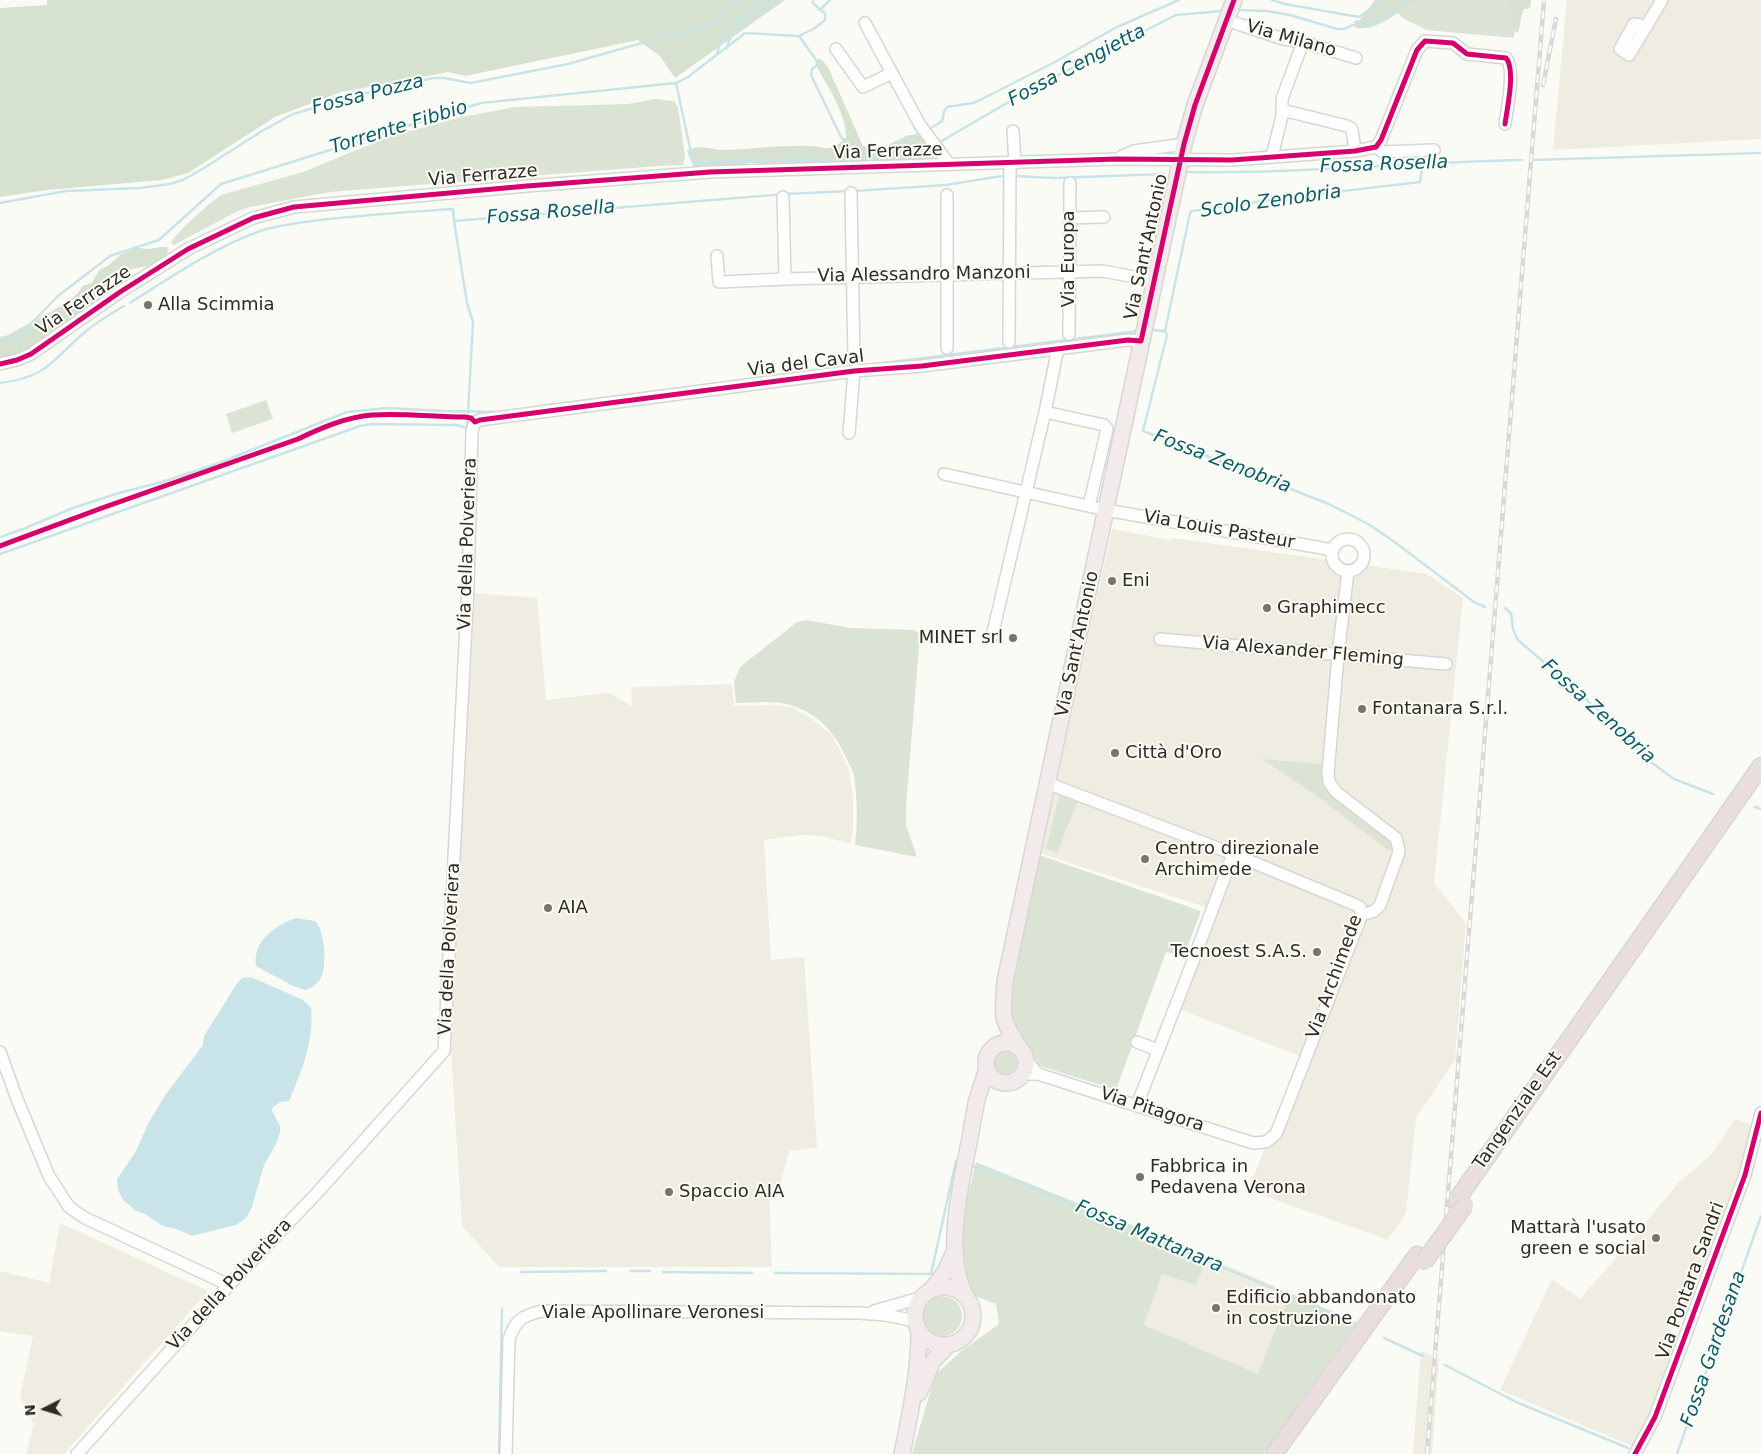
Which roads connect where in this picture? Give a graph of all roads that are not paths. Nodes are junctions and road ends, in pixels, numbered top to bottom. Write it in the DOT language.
graph roads {
  1 [pos="1234,0"];
  2 [pos="1662,0"];
  3 [pos="1226,20"];
  4 [pos="865,23"];
  5 [pos="1646,26"];
  6 [pos="1303,42"];
  7 [pos="836,50"];
  8 [pos="1356,58"];
  9 [pos="892,73"];
  10 [pos="1282,110"];
  11 [pos="1505,124"];
  12 [pos="1013,131"];
  13 [pos="1184,144"];
  14 [pos="1376,148"];
  15 [pos="1434,150"];
  16 [pos="1355,151"];
  17 [pos="1272,156"];
  18 [pos="1117,159"];
  19 [pos="1180,160"];
  20 [pos="1012,163"];
  21 [pos="949,164"];
  22 [pos="1070,183"];
  23 [pos="851,193"];
  24 [pos="947,195"];
  25 [pos="783,197"];
  26 [pos="1104,217"];
  27 [pos="1069,218"];
  28 [pos="718,256"];
  29 [pos="1068,271"];
  30 [pos="1009,274"];
  31 [pos="947,276"];
  32 [pos="853,277"];
  33 [pos="785,278"];
  34 [pos="1155,281"];
  35 [pos="1069,334"];
  36 [pos="1141,341"];
  37 [pos="1009,342"];
  38 [pos="947,348"];
  39 [pos="1058,348"];
  40 [pos="0,364"];
  41 [pos="854,366"];
  42 [pos="1045,412"];
  43 [pos="475,422"];
  44 [pos="850,433"];
  45 [pos="944,474"];
  46 [pos="1025,492"];
  47 [pos="1089,506"];
  48 [pos="1106,510"];
  49 [pos="1332,550"];
  50 [pos="1348,571"];
  51 [pos="992,636"];
  52 [pos="1160,640"];
  53 [pos="1338,656"];
  54 [pos="1446,664"];
  55 [pos="1761,766"];
  56 [pos="1048,783"];
  57 [pos="1761,783"];
  58 [pos="1233,854"];
  59 [pos="1362,914"];
  60 [pos="1005,981"];
  61 [pos="1137,1042"];
  62 [pos="995,1046"];
  63 [pos="1158,1050"];
  64 [pos="0,1052"];
  65 [pos="1023,1054"];
  66 [pos="987,1067"];
  67 [pos="1038,1074"];
  68 [pos="1014,1079"];
  69 [pos="1136,1105"];
  70 [pos="1761,1113"];
  71 [pos="973,1123"];
  72 [pos="1266,1142"];
  73 [pos="1460,1203"];
  74 [pos="956,1249"];
  75 [pos="1420,1258"];
  76 [pos="229,1285"];
  77 [pos="926,1293"];
  78 [pos="966,1296"];
  79 [pos="865,1313"];
  80 [pos="917,1326"];
  81 [pos="948,1345"];
  82 [pos="910,1415"];
  83 [pos="78,1454"];
  84 [pos="506,1454"];
  85 [pos="902,1454"];
  86 [pos="1274,1454"];
  87 [pos="1287,1454"];
  88 [pos="1635,1454"];
  1 -- 3 [label="main road, Via Sant'Antonio"];
  2 -- 5 [label="street"];
  3 -- 6 [label="street, Via Milano"];
  3 -- 13 [label="main road, Via Sant'Antonio"];
  4 -- 9 [label="street"];
  6 -- 8 [label="street, Via Milano"];
  6 -- 10 [label="street"];
  7 -- 9 [label="street"];
  9 -- 21 [label="street"];
  10 -- 16 [label="street"];
  10 -- 17 [label="street"];
  11 -- 14 [label="street"];
  12 -- 20 [label="street"];
  13 -- 18 [label="street"];
  13 -- 19 [label="main road, Via Sant'Antonio"];
  14 -- 15 [label="street, Via Ferrazze"];
  14 -- 16 [label="street, Via Ferrazze"];
  16 -- 17 [label="street, Via Ferrazze"];
  17 -- 19 [label="street, Via Ferrazze"];
  18 -- 19 [label="street, Via Ferrazze"];
  18 -- 20 [label="street, Via Ferrazze"];
  19 -- 34 [label="main road, Via Sant'Antonio"];
  20 -- 21 [label="street, Via Ferrazze"];
  20 -- 30 [label="street"];
  21 -- 40 [label="street, Via Ferrazze"];
  22 -- 27 [label="street, Via Europa"];
  23 -- 32 [label="street"];
  24 -- 31 [label="street"];
  25 -- 33 [label="street"];
  26 -- 27 [label="street"];
  27 -- 29 [label="street, Via Europa"];
  28 -- 33 [label="street, Via Alessandro Manzoni"];
  29 -- 30 [label="street, Via Alessandro Manzoni"];
  29 -- 34 [label="street, Via Alessandro Manzoni"];
  29 -- 35 [label="street, Via Europa"];
  30 -- 31 [label="street, Via Alessandro Manzoni"];
  30 -- 37 [label="street"];
  31 -- 32 [label="street, Via Alessandro Manzoni"];
  31 -- 38 [label="street"];
  32 -- 33 [label="street, Via Alessandro Manzoni"];
  32 -- 41 [label="street"];
  34 -- 36 [label="main road, Via Sant'Antonio"];
  36 -- 39 [label="street, Via del Caval"];
  36 -- 48 [label="main road, Via Sant'Antonio"];
  39 -- 41 [label="street, Via del Caval"];
  39 -- 42 [label="street"];
  41 -- 43 [label="street, Via del Caval"];
  41 -- 44 [label="street"];
  42 -- 46 [label="street"];
  42 -- 47 [label="street"];
  43 -- 76 [label="street, Via della Polveriera"];
  45 -- 46 [label="street, Via Louis Pasteur"];
  46 -- 47 [label="street, Via Louis Pasteur"];
  46 -- 51 [label="street"];
  47 -- 48 [label="street, Via Louis Pasteur"];
  48 -- 49 [label="street, Via Louis Pasteur"];
  48 -- 56 [label="main road, Via Sant'Antonio"];
  49 -- 50 [label="street"];
  49 -- 50 [label="street"];
  50 -- 53 [label="street"];
  52 -- 53 [label="street, Via Alexander Fleming"];
  53 -- 54 [label="street, Via Alexander Fleming"];
  53 -- 59 [label="street"];
  55 -- 73 [label="highway, Tangenziale Est"];
  56 -- 58 [label="street, Via Archimede"];
  56 -- 60 [label="main road, Via Sant'Antonio"];
  57 -- 73 [label="highway, Tangenziale Est"];
  58 -- 59 [label="street, Via Archimede"];
  58 -- 63 [label="street"];
  59 -- 72 [label="street, Via Archimede"];
  60 -- 62 [label="main road, Via Sant'Antonio"];
  60 -- 65 [label="main road, Via Sant'Antonio"];
  61 -- 63 [label="street"];
  62 -- 65 [label="main road"];
  62 -- 66 [label="main road, Via Sant'Antonio"];
  63 -- 69 [label="street"];
  64 -- 76 [label="street"];
  65 -- 67 [label="street"];
  65 -- 68 [label="main road"];
  66 -- 68 [label="main road"];
  66 -- 71 [label="main road, Via Sant'Antonio"];
  67 -- 68 [label="street, Via Pitagora"];
  67 -- 69 [label="street, Via Pitagora"];
  68 -- 71 [label="main road, Via Sant'Antonio"];
  69 -- 72 [label="street, Via Pitagora"];
  70 -- 88 [label="street, Via Pontara Sandri"];
  71 -- 74 [label="main road, Via Sant'Antonio"];
  73 -- 75 [label="highway, Tangenziale Est"];
  74 -- 77 [label="main road, Via Sant'Antonio"];
  74 -- 78 [label="main road, Via Sant'Antonio"];
  75 -- 86 [label="highway, Tangenziale Est"];
  75 -- 87 [label="highway, Tangenziale Est"];
  76 -- 83 [label="street, Via della Polveriera"];
  77 -- 78 [label="main road"];
  77 -- 79 [label="street, Viale Apollinare Veronesi"];
  77 -- 80 [label="main road, Via Sant'Antonio"];
  78 -- 81 [label="main road, Via Sant'Antonio"];
  79 -- 80 [label="street, Viale Apollinare Veronesi"];
  79 -- 84 [label="street, Viale Apollinare Veronesi"];
  80 -- 81 [label="main road"];
  80 -- 82 [label="main road, Via Sant'Antonio"];
  81 -- 82 [label="main road, Via Sant'Antonio"];
  82 -- 85 [label="main road, Via Sant'Antonio"];
}
